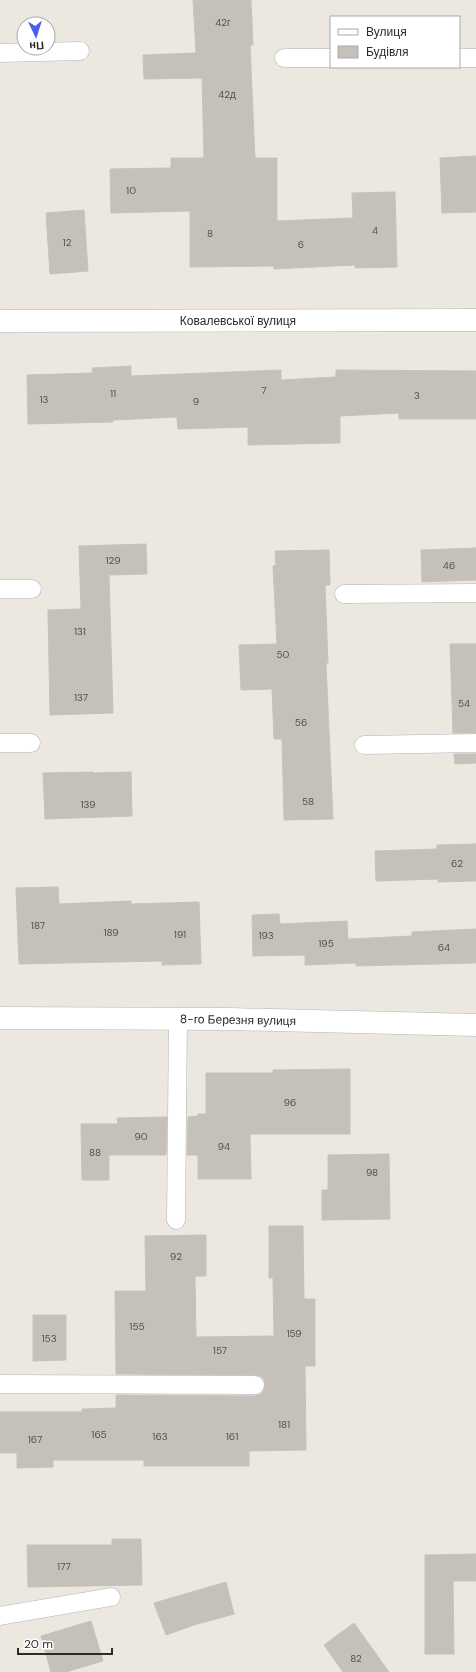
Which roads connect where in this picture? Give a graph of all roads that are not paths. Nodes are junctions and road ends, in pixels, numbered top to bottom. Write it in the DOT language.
graph roads {
  1 [pos="80,51"];
  2 [pos="0,53"];
  3 [pos="284,58"];
  4 [pos="330,58"];
  5 [pos="460,58"];
  6 [pos="476,58"];
  7 [pos="476,320"];
  8 [pos="0,322"];
  9 [pos="0,589"];
  10 [pos="32,589"];
  11 [pos="476,593"];
  12 [pos="344,594"];
  13 [pos="0,742"];
  14 [pos="31,743"];
  15 [pos="476,743"];
  16 [pos="364,745"];
  17 [pos="0,1018"];
  18 [pos="178,1018"];
  19 [pos="476,1025"];
  20 [pos="176,1220"];
  21 [pos="0,1384"];
  22 [pos="255,1385"];
  23 [pos="111,1597"];
  24 [pos="0,1616"];
  1 -- 2 [label="lane"];
  3 -- 4 [label="lane"];
  5 -- 6 [label="lane"];
  7 -- 8 [label="street, Ковалевської вулиця"];
  9 -- 10 [label="lane"];
  11 -- 12 [label="lane"];
  13 -- 14 [label="lane"];
  15 -- 16 [label="lane"];
  17 -- 18 [label="street, 8-го Березня вулиця"];
  18 -- 19 [label="street, 8-го Березня вулиця"];
  18 -- 20 [label="lane"];
  21 -- 22 [label="lane"];
  23 -- 24 [label="lane"];
}
